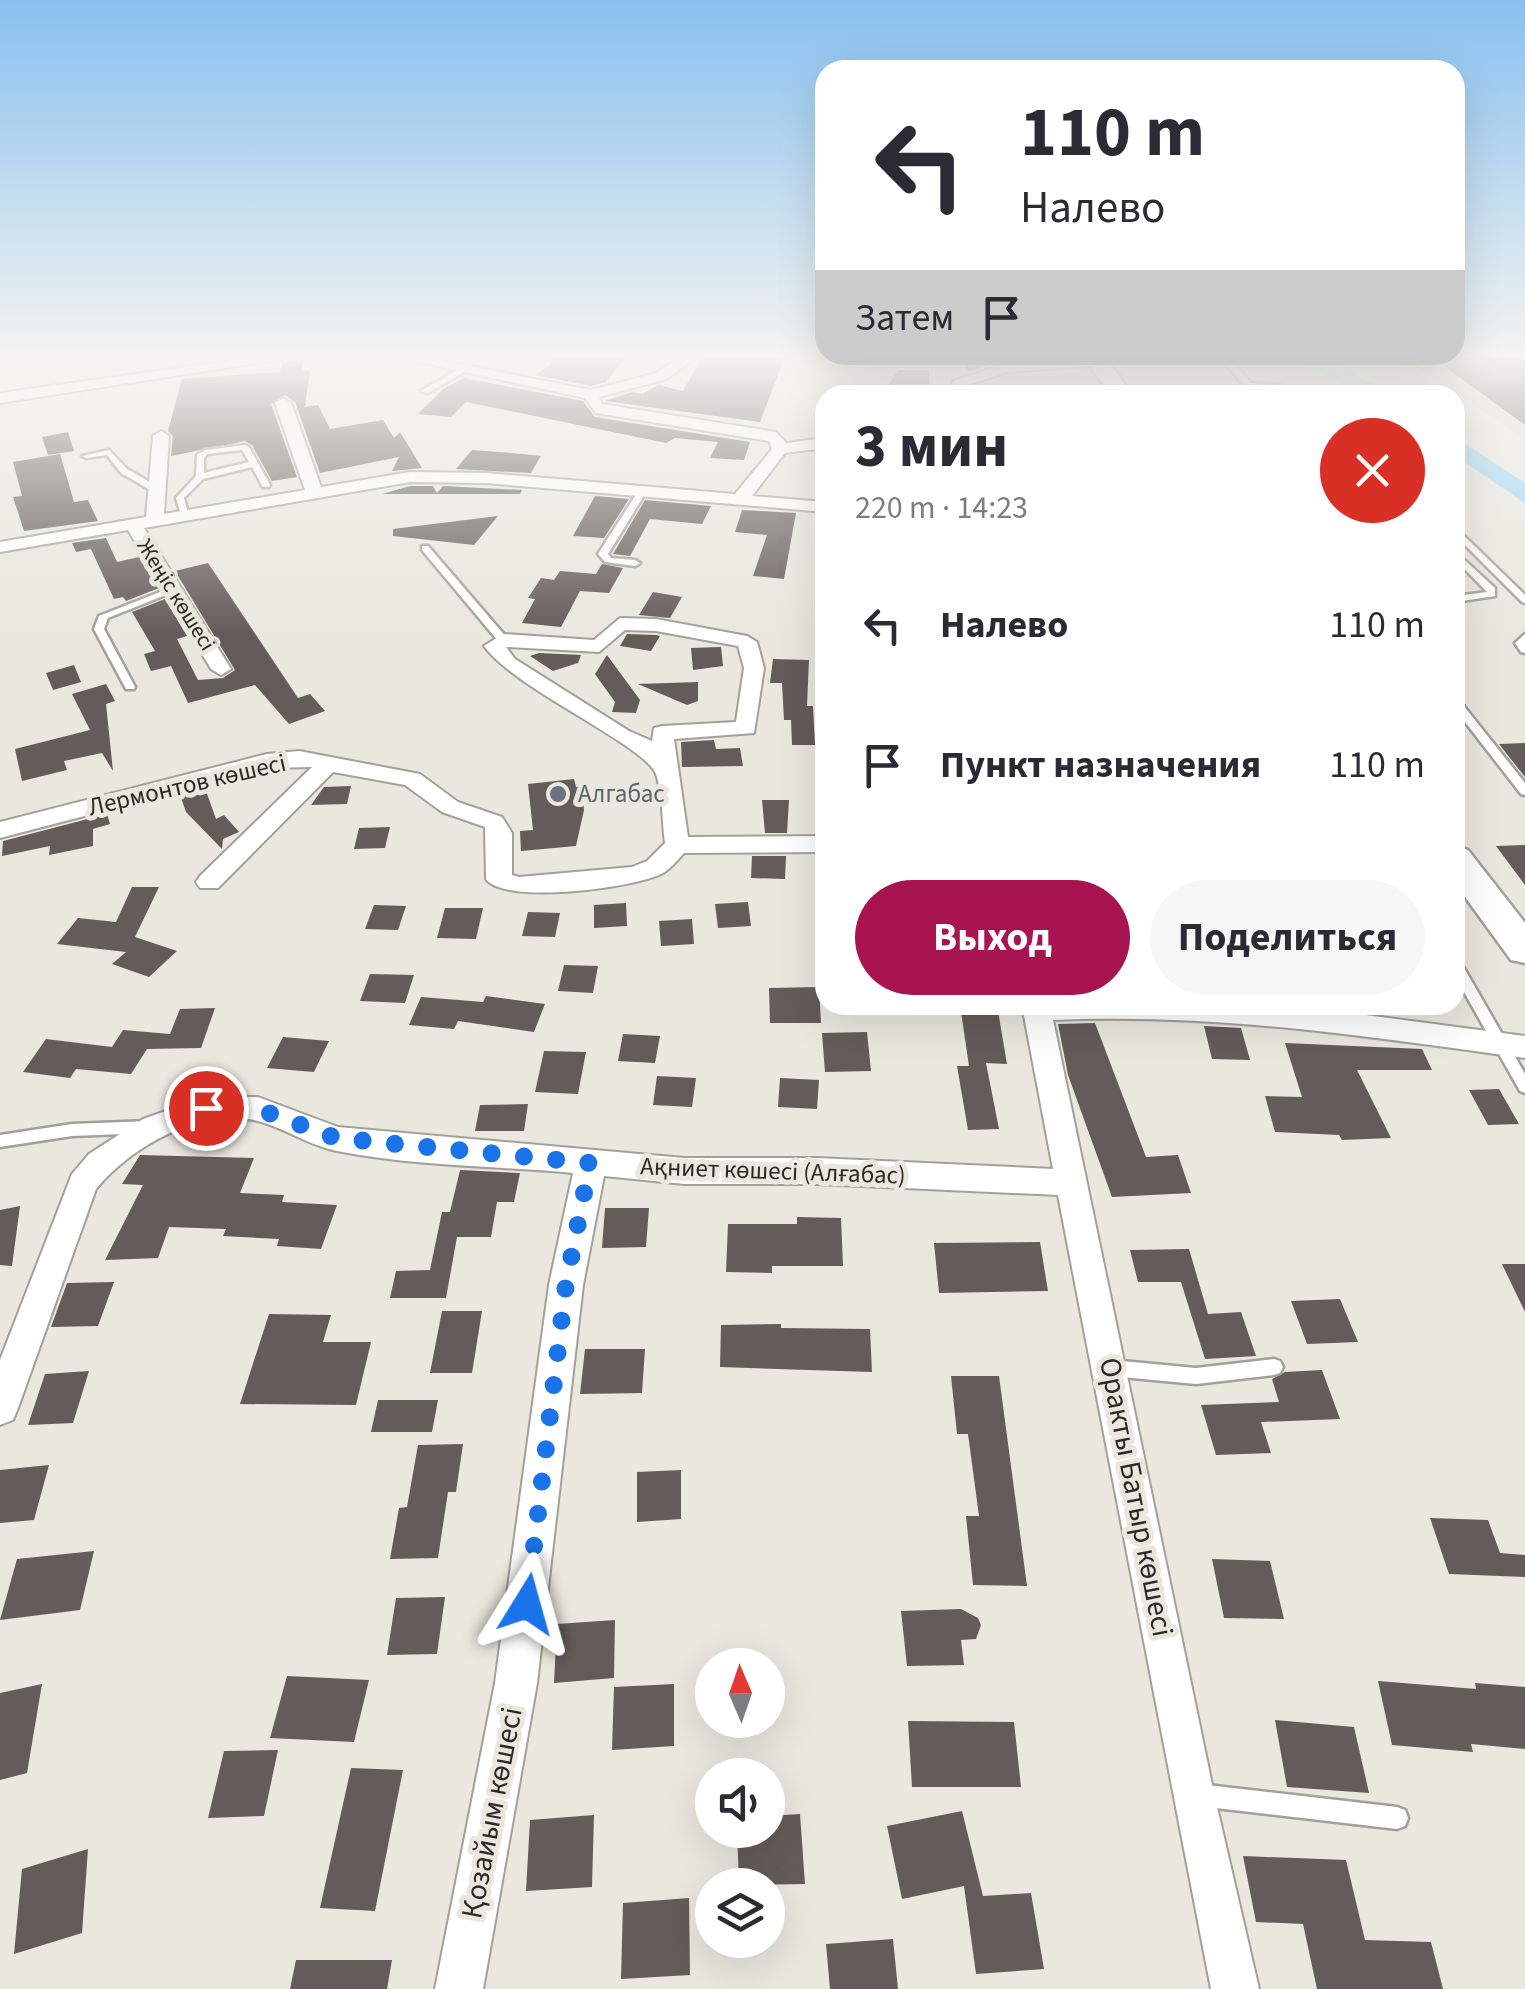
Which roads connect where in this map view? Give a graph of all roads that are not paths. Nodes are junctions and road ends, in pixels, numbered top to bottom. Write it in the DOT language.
graph roads {
  1 [pos="160,449"];
  2 [pos="230,449"];
  3 [pos="246,449"];
  4 [pos="299,449"];
  5 [pos="780,449"];
  6 [pos="86,456"];
  7 [pos="252,464"];
  8 [pos="200,476"];
  9 [pos="266,485"];
  10 [pos="157,490"];
  11 [pos="315,492"];
  12 [pos="642,492"];
  13 [pos="738,502"];
  14 [pos="815,506"];
  15 [pos="184,513"];
  16 [pos="155,518"];
  17 [pos="132,522"];
  18 [pos="1465,540"];
  19 [pos="0,547"];
  20 [pos="425,548"];
  21 [pos="635,563"];
  22 [pos="1465,564"];
  23 [pos="174,590"];
  24 [pos="1465,598"];
  25 [pos="1525,600"];
  26 [pos="1525,636"];
  27 [pos="503,640"];
  28 [pos="1525,650"];
  29 [pos="221,668"];
  30 [pos="130,688"];
  31 [pos="1465,715"];
  32 [pos="328,764"];
  33 [pos="667,770"];
  34 [pos="1525,791"];
  35 [pos="0,830"];
  36 [pos="815,844"];
  37 [pos="676,845"];
  38 [pos="210,882"];
  39 [pos="1465,885"];
  40 [pos="1525,950"];
  41 [pos="1465,978"];
  42 [pos="1038,1015"];
  43 [pos="1288,1015"];
  44 [pos="1513,1046"];
  45 [pos="1525,1087"];
  46 [pos="154,1127"];
  47 [pos="0,1140"];
  48 [pos="590,1163"];
  49 [pos="1073,1182"];
  50 [pos="1274,1367"];
  51 [pos="1111,1368"];
  52 [pos="0,1408"];
  53 [pos="1192,1794"];
  54 [pos="1397,1818"];
  55 [pos="459,1989"];
  56 [pos="1236,1989"];
  1 -- 10 [label="street"];
  2 -- 8 [label="lane"];
  3 -- 7 [label="lane"];
  4 -- 11 [label="street"];
  5 -- 13 [label="street"];
  6 -- 10 [label="lane"];
  7 -- 8 [label="lane"];
  7 -- 9 [label="lane"];
  8 -- 15 [label="lane"];
  10 -- 16 [label="street"];
  11 -- 12 [label="street"];
  11 -- 15 [label="street"];
  12 -- 13 [label="street"];
  12 -- 21 [label="lane"];
  13 -- 14 [label="street"];
  15 -- 16 [label="street"];
  16 -- 17 [label="street"];
  17 -- 19 [label="street"];
  17 -- 23 [label="street, Жеңіс көшесі"];
  18 -- 25 [label="lane"];
  20 -- 27 [label="lane"];
  22 -- 24 [label="lane"];
  23 -- 29 [label="street, Жеңіс көшесі"];
  23 -- 30 [label="lane"];
  26 -- 28 [label="lane"];
  27 -- 33 [label="street"];
  27 -- 33 [label="street"];
  31 -- 34 [label="lane"];
  32 -- 35 [label="street, Лермонтов көшесі"];
  32 -- 37 [label="street"];
  32 -- 38 [label="street, Лермонтов көшесі"];
  33 -- 37 [label="street"];
  36 -- 37 [label="street"];
  39 -- 40 [label="main road"];
  41 -- 44 [label="lane"];
  42 -- 49 [label="street, Оракты Батыр көшесі"];
  43 -- 44 [label="street"];
  44 -- 45 [label="lane"];
  46 -- 47 [label="lane"];
  46 -- 48 [label="street, Ақниет көшесі (Алғабас)"];
  46 -- 52 [label="street, Ақниет көшесі (Алғабас)"];
  48 -- 49 [label="street, Ақниет көшесі (Алғабас)"];
  48 -- 55 [label="street, Қозайым көшесі"];
  49 -- 51 [label="street, Оракты Батыр көшесі"];
  50 -- 51 [label="lane"];
  51 -- 53 [label="street, Оракты Батыр көшесі"];
  53 -- 54 [label="lane"];
  53 -- 56 [label="street, Оракты Батыр көшесі"];
}
